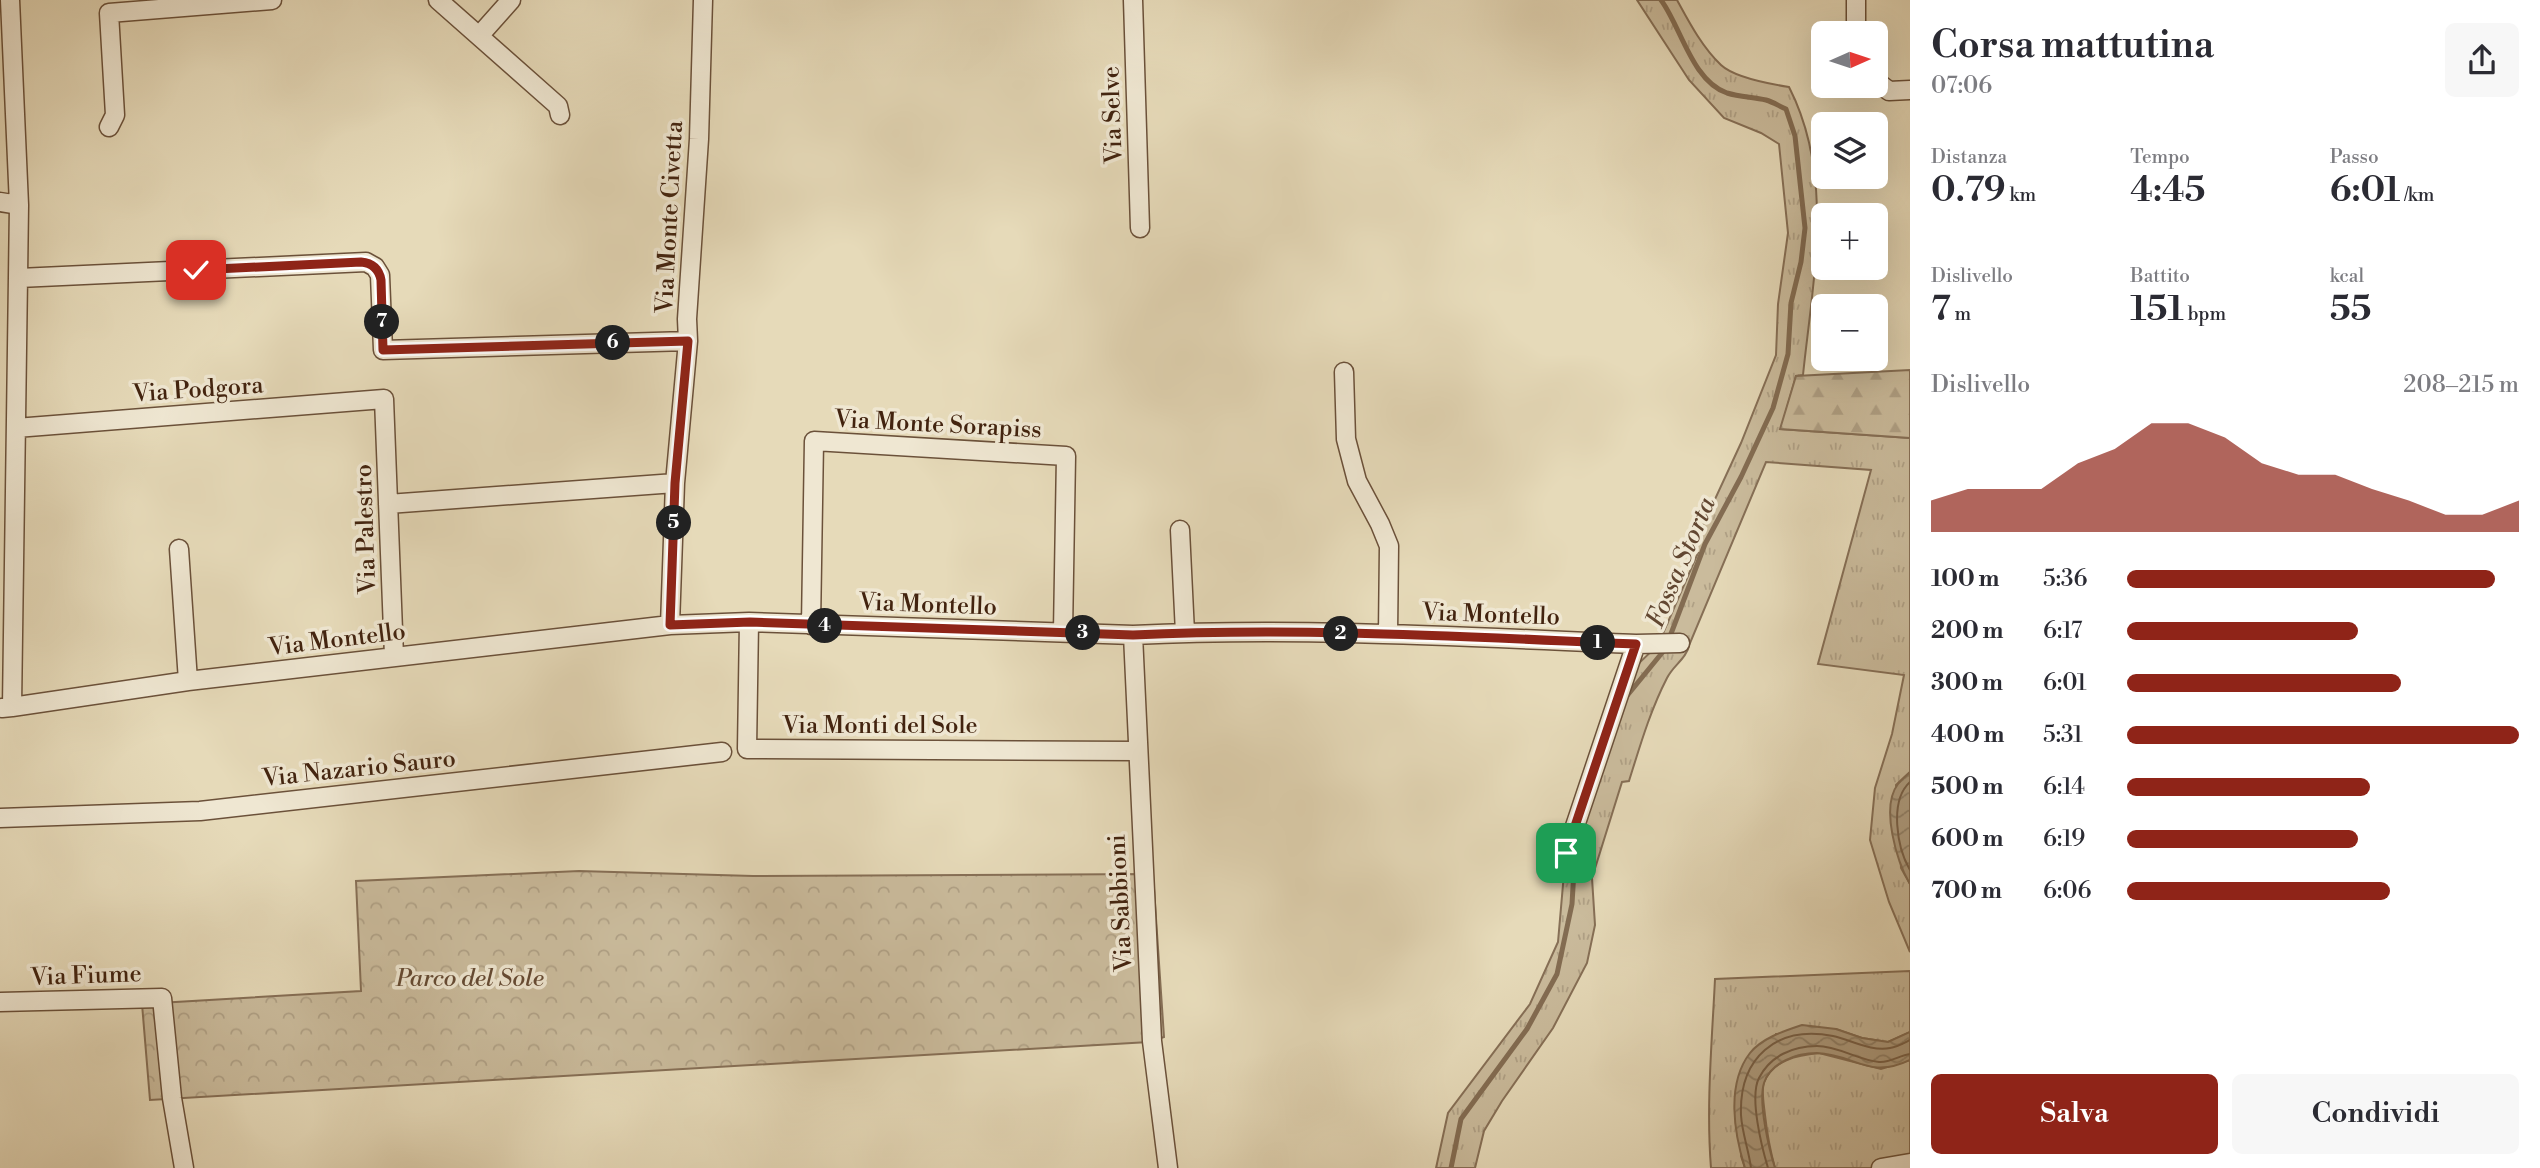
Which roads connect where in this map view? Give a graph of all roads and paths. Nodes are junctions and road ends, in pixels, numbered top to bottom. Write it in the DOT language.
graph roads {
  1 [pos="10,0"];
  2 [pos="272,0"];
  3 [pos="438,0"];
  4 [pos="511,0"];
  5 [pos="703,0"];
  6 [pos="1133,0"];
  7 [pos="1856,0"];
  8 [pos="1857,21"];
  9 [pos="480,36"];
  10 [pos="1888,90"];
  11 [pos="1910,90"];
  12 [pos="560,116"];
  13 [pos="109,127"];
  14 [pos="0,202"];
  15 [pos="19,205"];
  16 [pos="1140,228"];
  17 [pos="19,278"];
  18 [pos="688,341"];
  19 [pos="1344,372"];
  20 [pos="8,378"];
  21 [pos="384,399"];
  22 [pos="16,428"];
  23 [pos="675,483"];
  24 [pos="388,504"];
  25 [pos="1180,530"];
  26 [pos="179,549"];
  27 [pos="750,622"];
  28 [pos="670,625"];
  29 [pos="811,625"];
  30 [pos="1063,632"];
  31 [pos="1185,633"];
  32 [pos="1388,634"];
  33 [pos="1133,635"];
  34 [pos="1672,643"];
  35 [pos="1636,644"];
  36 [pos="394,656"];
  37 [pos="188,681"];
  38 [pos="6,708"];
  39 [pos="1138,751"];
  40 [pos="722,752"];
  41 [pos="0,818"];
  42 [pos="1577,867"];
  43 [pos="0,1002"];
  44 [pos="1910,1163"];
  45 [pos="184,1168"];
  46 [pos="1168,1168"];
  47 [pos="1881,1168"];
  1 -- 15 [label="street"];
  2 -- 13 [label="street"];
  3 -- 9 [label="street"];
  4 -- 9 [label="street"];
  5 -- 18 [label="street, Via Monte Civetta"];
  6 -- 16 [label="street, Via Selve"];
  7 -- 8 [label="street"];
  9 -- 12 [label="street"];
  10 -- 11 [label="street"];
  14 -- 15 [label="street"];
  15 -- 17 [label="street"];
  17 -- 18 [label="street, Via Monte Civetta"];
  17 -- 20 [label="street"];
  18 -- 23 [label="street"];
  19 -- 32 [label="street, Via Montello"];
  20 -- 22 [label="street"];
  21 -- 22 [label="street, Via Podgora"];
  21 -- 24 [label="street, Via Palestro"];
  22 -- 38 [label="street"];
  23 -- 24 [label="street"];
  23 -- 28 [label="street"];
  24 -- 36 [label="street, Via Palestro"];
  25 -- 31 [label="street"];
  26 -- 37 [label="street"];
  27 -- 28 [label="street, Via Montello"];
  27 -- 29 [label="street, Via Montello"];
  27 -- 39 [label="street, Via Monti del Sole"];
  28 -- 36 [label="street, Via Montello"];
  29 -- 30 [label="street, Via Montello"];
  29 -- 30 [label="street, Via Monte Sorapiss"];
  30 -- 33 [label="street, Via Montello"];
  31 -- 32 [label="street, Via Montello"];
  31 -- 33 [label="street, Via Montello"];
  32 -- 35 [label="street, Via Montello"];
  33 -- 39 [label="street, Via Sabbioni"];
  34 -- 35 [label="street, Via Montello"];
  35 -- 42 [label="street"];
  36 -- 37 [label="street, Via Montello"];
  37 -- 38 [label="street, Via Montello"];
  39 -- 46 [label="street, Via Sabbioni"];
  40 -- 41 [label="street, Via Nazario Sauro"];
  43 -- 45 [label="street, Via Fiume"];
  44 -- 47 [label="street"];
}
